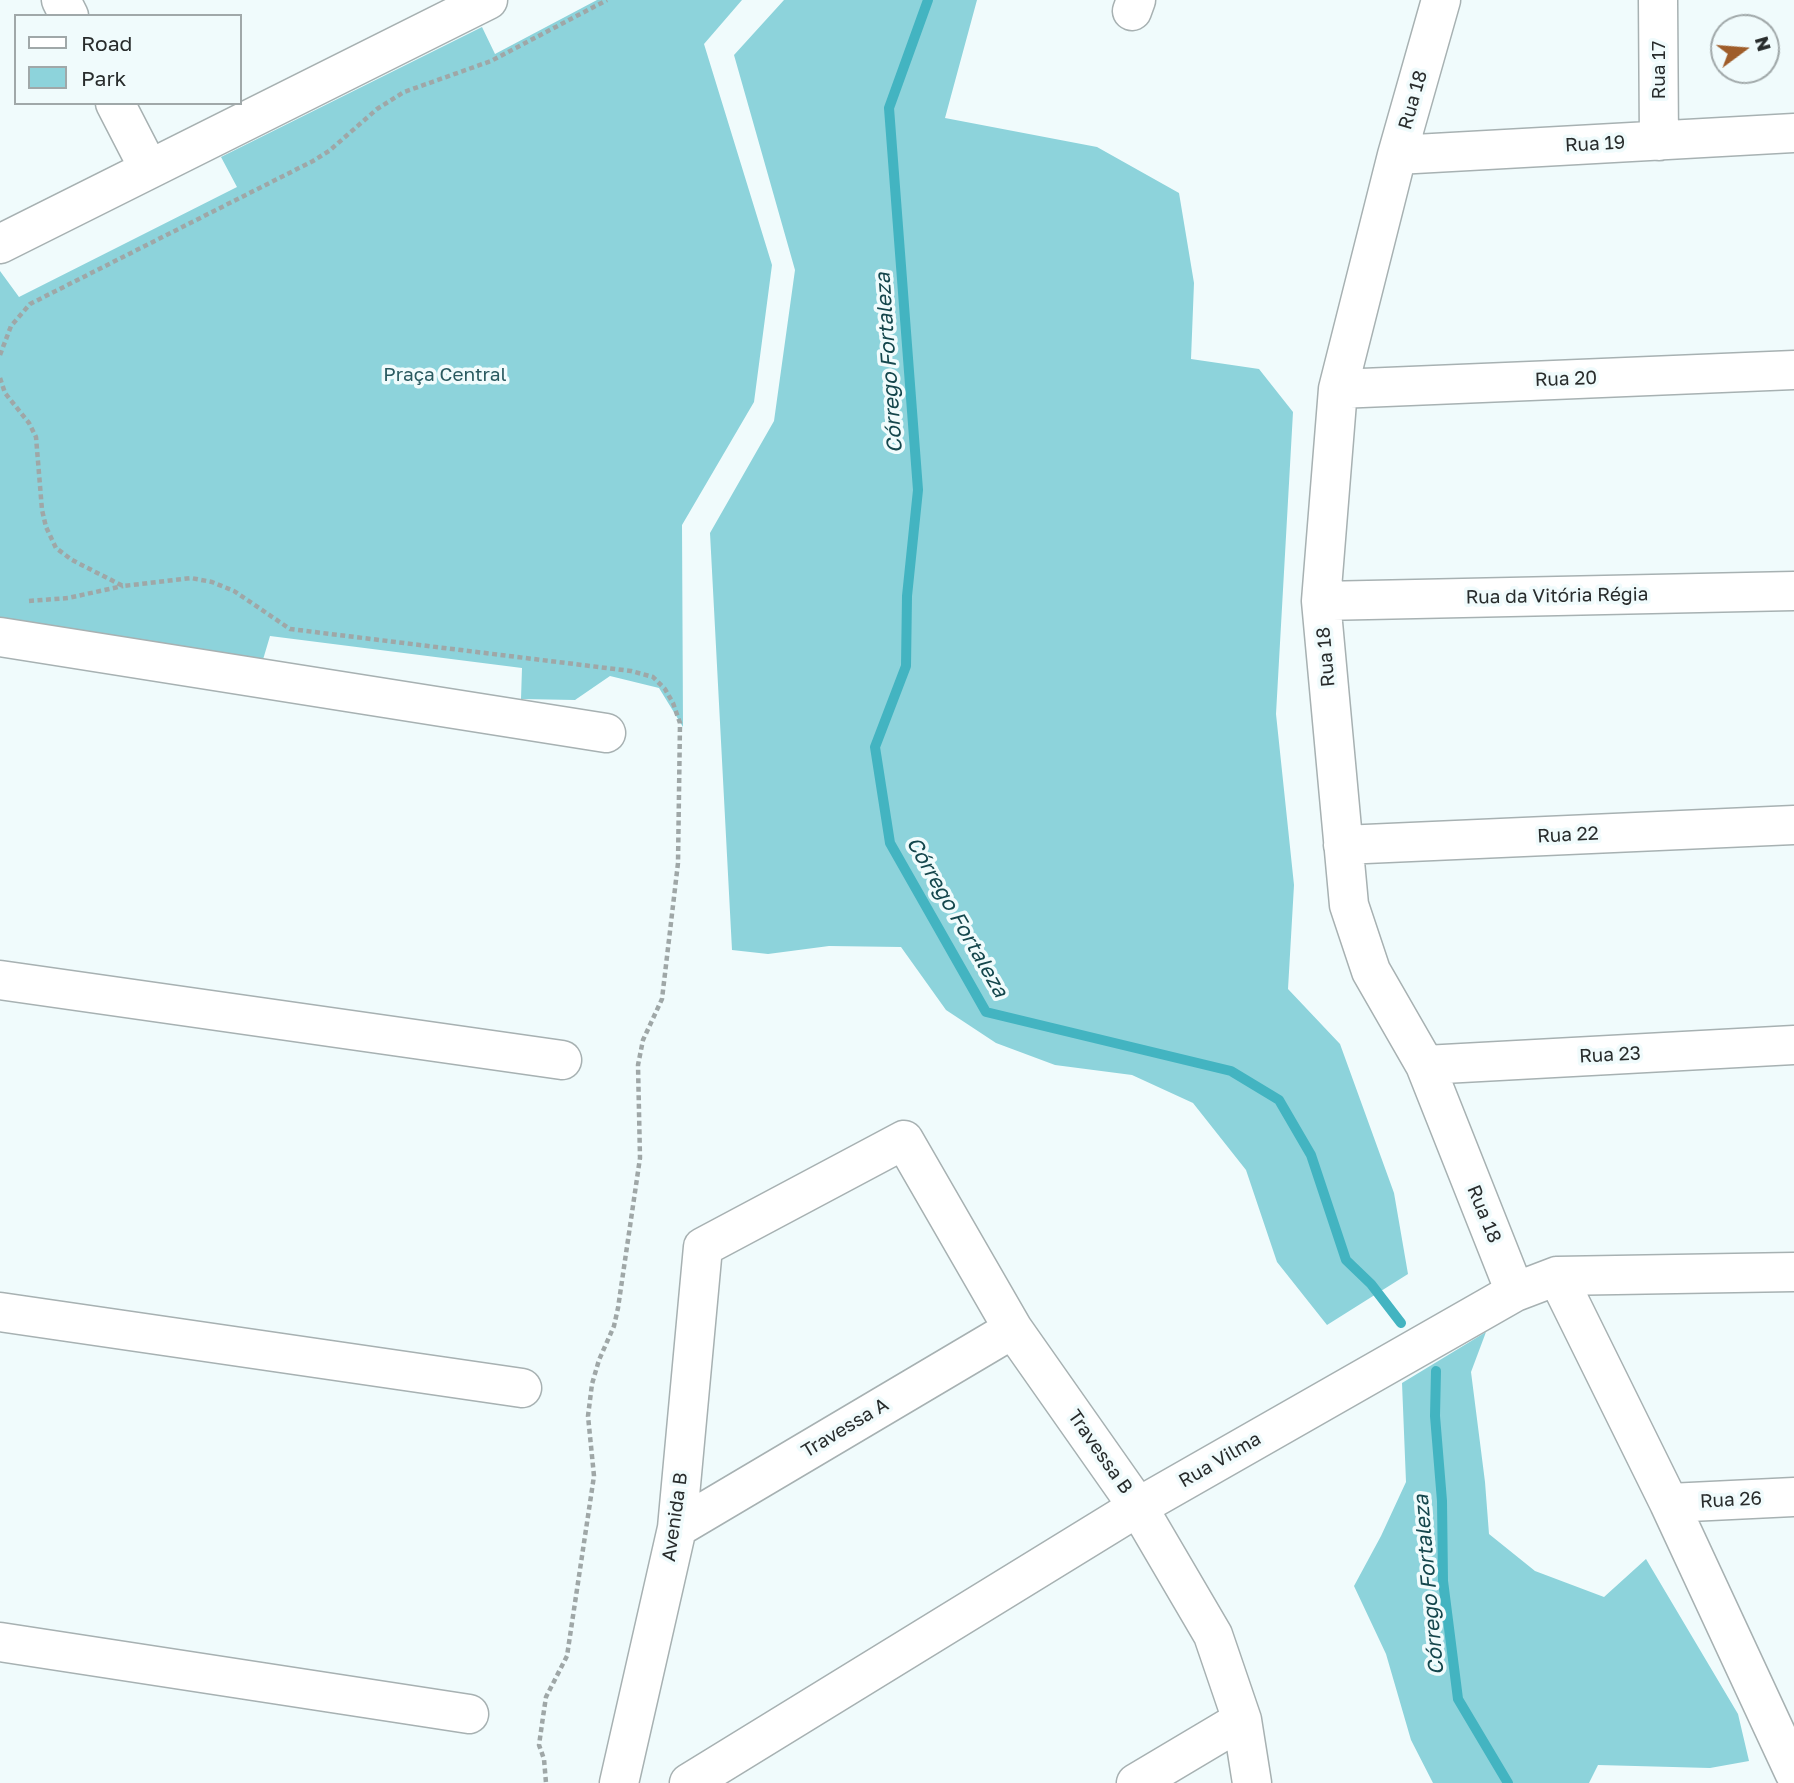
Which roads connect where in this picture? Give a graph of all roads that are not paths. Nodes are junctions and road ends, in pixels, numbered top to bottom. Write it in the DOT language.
graph roads {
  1 [pos="488,0"];
  2 [pos="1441,0"];
  3 [pos="1658,0"];
  4 [pos="440,11"];
  5 [pos="115,105"];
  6 [pos="1794,133"];
  7 [pos="1659,141"];
  8 [pos="1397,155"];
  9 [pos="149,169"];
  10 [pos="0,244"];
  11 [pos="1794,370"];
  12 [pos="1338,389"];
  13 [pos="1794,591"];
  14 [pos="1321,601"];
  15 [pos="0,637"];
  16 [pos="606,733"];
  17 [pos="1794,825"];
  18 [pos="1343,845"];
  19 [pos="0,980"];
  20 [pos="1794,1045"];
  21 [pos="562,1060"];
  22 [pos="1425,1065"];
  23 [pos="703,1247"];
  24 [pos="1794,1272"];
  25 [pos="1557,1276"];
  26 [pos="1515,1292"];
  27 [pos="0,1312"];
  28 [pos="1013,1329"];
  29 [pos="522,1388"];
  30 [pos="1794,1497"];
  31 [pos="1669,1503"];
  32 [pos="1138,1507"];
  33 [pos="677,1528"];
  34 [pos="0,1642"];
  35 [pos="469,1714"];
  36 [pos="1242,1720"];
  37 [pos="1794,1772"];
  38 [pos="619,1783"];
  39 [pos="688,1783"];
  40 [pos="1136,1783"];
  41 [pos="1252,1783"];
  1 -- 4 [label="street"];
  2 -- 8 [label="street, Rua 18"];
  3 -- 7 [label="street, Rua 17"];
  4 -- 9 [label="street"];
  5 -- 9 [label="street"];
  6 -- 7 [label="street, Rua 19"];
  7 -- 8 [label="street, Rua 19"];
  8 -- 12 [label="street, Rua 18"];
  9 -- 10 [label="street"];
  11 -- 12 [label="street, Rua 20"];
  12 -- 14 [label="street, Rua 18"];
  13 -- 14 [label="street, Rua da Vitória Régia"];
  14 -- 18 [label="street, Rua 18"];
  15 -- 16 [label="street"];
  17 -- 18 [label="street, Rua 22"];
  18 -- 22 [label="street, Rua 18"];
  19 -- 21 [label="street"];
  20 -- 22 [label="street, Rua 23"];
  22 -- 26 [label="street, Rua 18"];
  23 -- 28 [label="street, Travessa B"];
  23 -- 33 [label="street, Avenida B"];
  24 -- 25 [label="street, Rua Vilma"];
  25 -- 26 [label="street, Rua Vilma"];
  25 -- 31 [label="street"];
  26 -- 32 [label="street, Rua Vilma"];
  27 -- 29 [label="street"];
  28 -- 32 [label="street, Travessa B"];
  28 -- 33 [label="street, Travessa A"];
  30 -- 31 [label="street, Rua 26"];
  31 -- 37 [label="street"];
  32 -- 36 [label="street, Travessa B"];
  32 -- 39 [label="street, Rua Vilma"];
  33 -- 38 [label="street, Avenida B"];
  34 -- 35 [label="street"];
  36 -- 40 [label="street"];
  36 -- 41 [label="street, Travessa B"];
}
